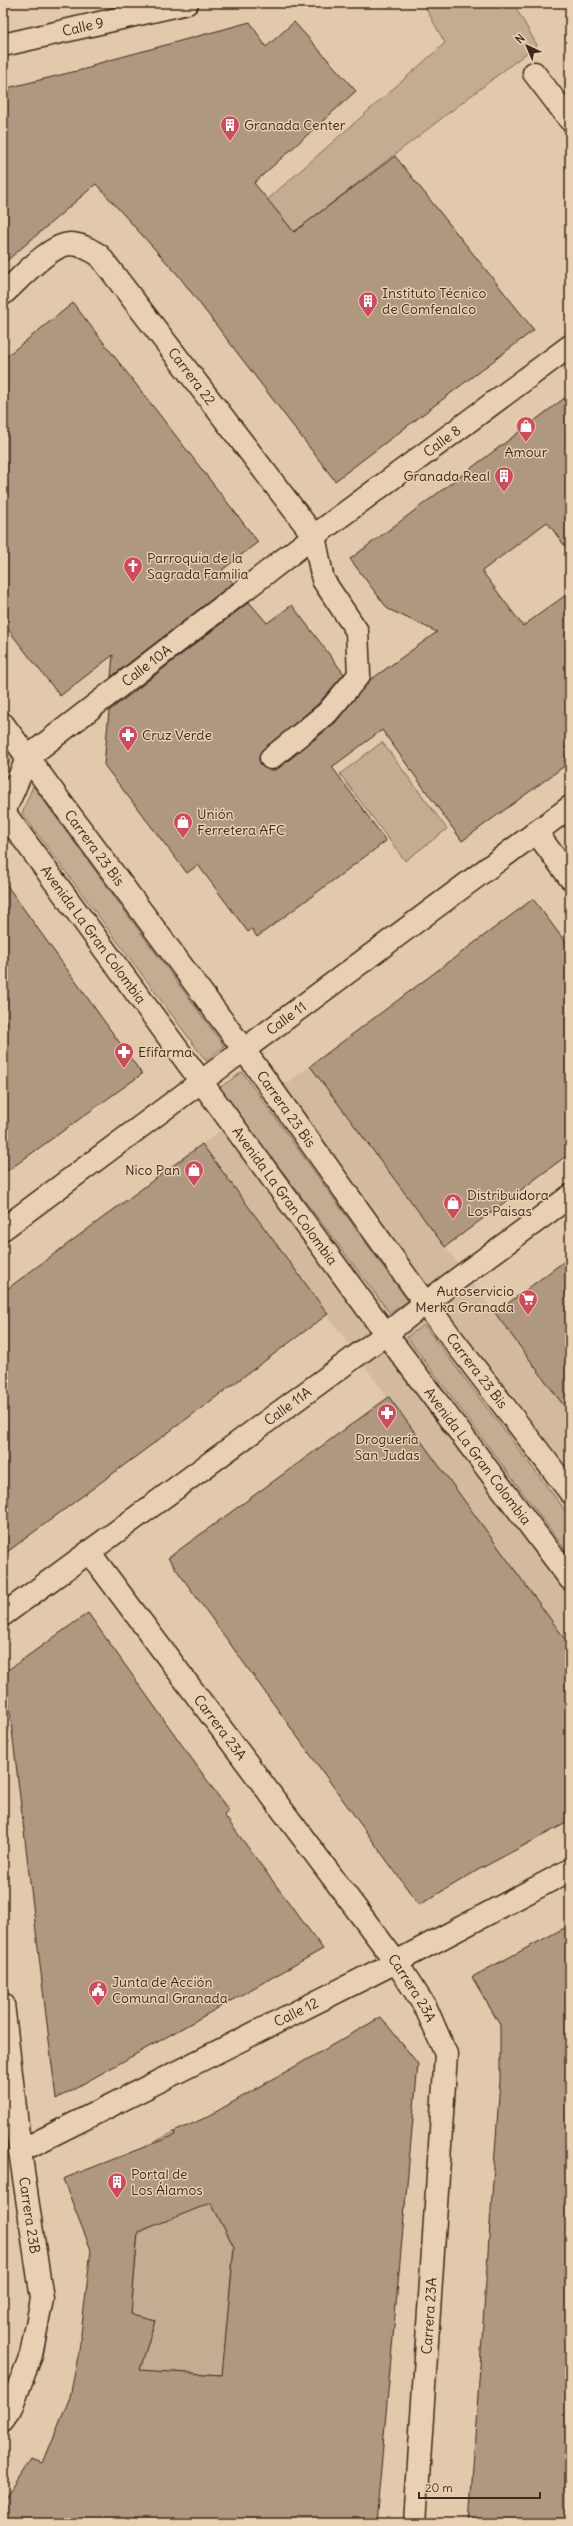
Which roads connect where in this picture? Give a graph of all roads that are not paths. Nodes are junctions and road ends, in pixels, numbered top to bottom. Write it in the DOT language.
graph roads {
  1 [pos="187,3"];
  2 [pos="3,45"];
  3 [pos="534,73"];
  4 [pos="570,120"];
  5 [pos="3,294"];
  6 [pos="570,346"];
  7 [pos="314,536"];
  8 [pos="3,724"];
  9 [pos="28,757"];
  10 [pos="271,758"];
  11 [pos="570,807"];
  12 [pos="4,812"];
  13 [pos="536,832"];
  14 [pos="570,878"];
  15 [pos="244,1050"];
  16 [pos="202,1082"];
  17 [pos="570,1196"];
  18 [pos="3,1229"];
  19 [pos="424,1303"];
  20 [pos="386,1334"];
  21 [pos="570,1492"];
  22 [pos="89,1552"];
  23 [pos="570,1579"];
  24 [pos="3,1615"];
  25 [pos="570,1870"];
  26 [pos="396,1962"];
  27 [pos="3,2004"];
  28 [pos="20,2151"];
  29 [pos="3,2420"];
  30 [pos="415,2523"];
  1 -- 2 [label="street, Calle 9"];
  3 -- 4 [label="street"];
  5 -- 7 [label="street, Carrera 22"];
  6 -- 7 [label="street, Calle 8"];
  7 -- 9 [label="street, Calle 10A"];
  7 -- 10 [label="street"];
  8 -- 9 [label="street, Carrera 23 Bis"];
  9 -- 12 [label="street, Calle 10A"];
  9 -- 15 [label="street, Carrera 23 Bis"];
  11 -- 13 [label="street, Calle 11"];
  12 -- 16 [label="street, Avenida La Gran Colombia"];
  13 -- 14 [label="street"];
  13 -- 15 [label="street, Calle 11"];
  15 -- 16 [label="street, Calle 11"];
  15 -- 19 [label="street, Carrera 23 Bis"];
  16 -- 18 [label="street, Calle 11"];
  16 -- 20 [label="street, Avenida La Gran Colombia"];
  17 -- 19 [label="street, Calle 11A"];
  19 -- 20 [label="street, Calle 11A"];
  19 -- 21 [label="street, Carrera 23 Bis"];
  20 -- 22 [label="street, Calle 11A"];
  20 -- 23 [label="street, Avenida La Gran Colombia"];
  22 -- 24 [label="street, Calle 11A"];
  22 -- 26 [label="street, Carrera 23A"];
  25 -- 26 [label="street, Calle 12"];
  26 -- 28 [label="street, Calle 12"];
  26 -- 30 [label="street, Carrera 23A"];
  27 -- 28 [label="street, Carrera 23B"];
  28 -- 29 [label="street, Carrera 23B"];
}
